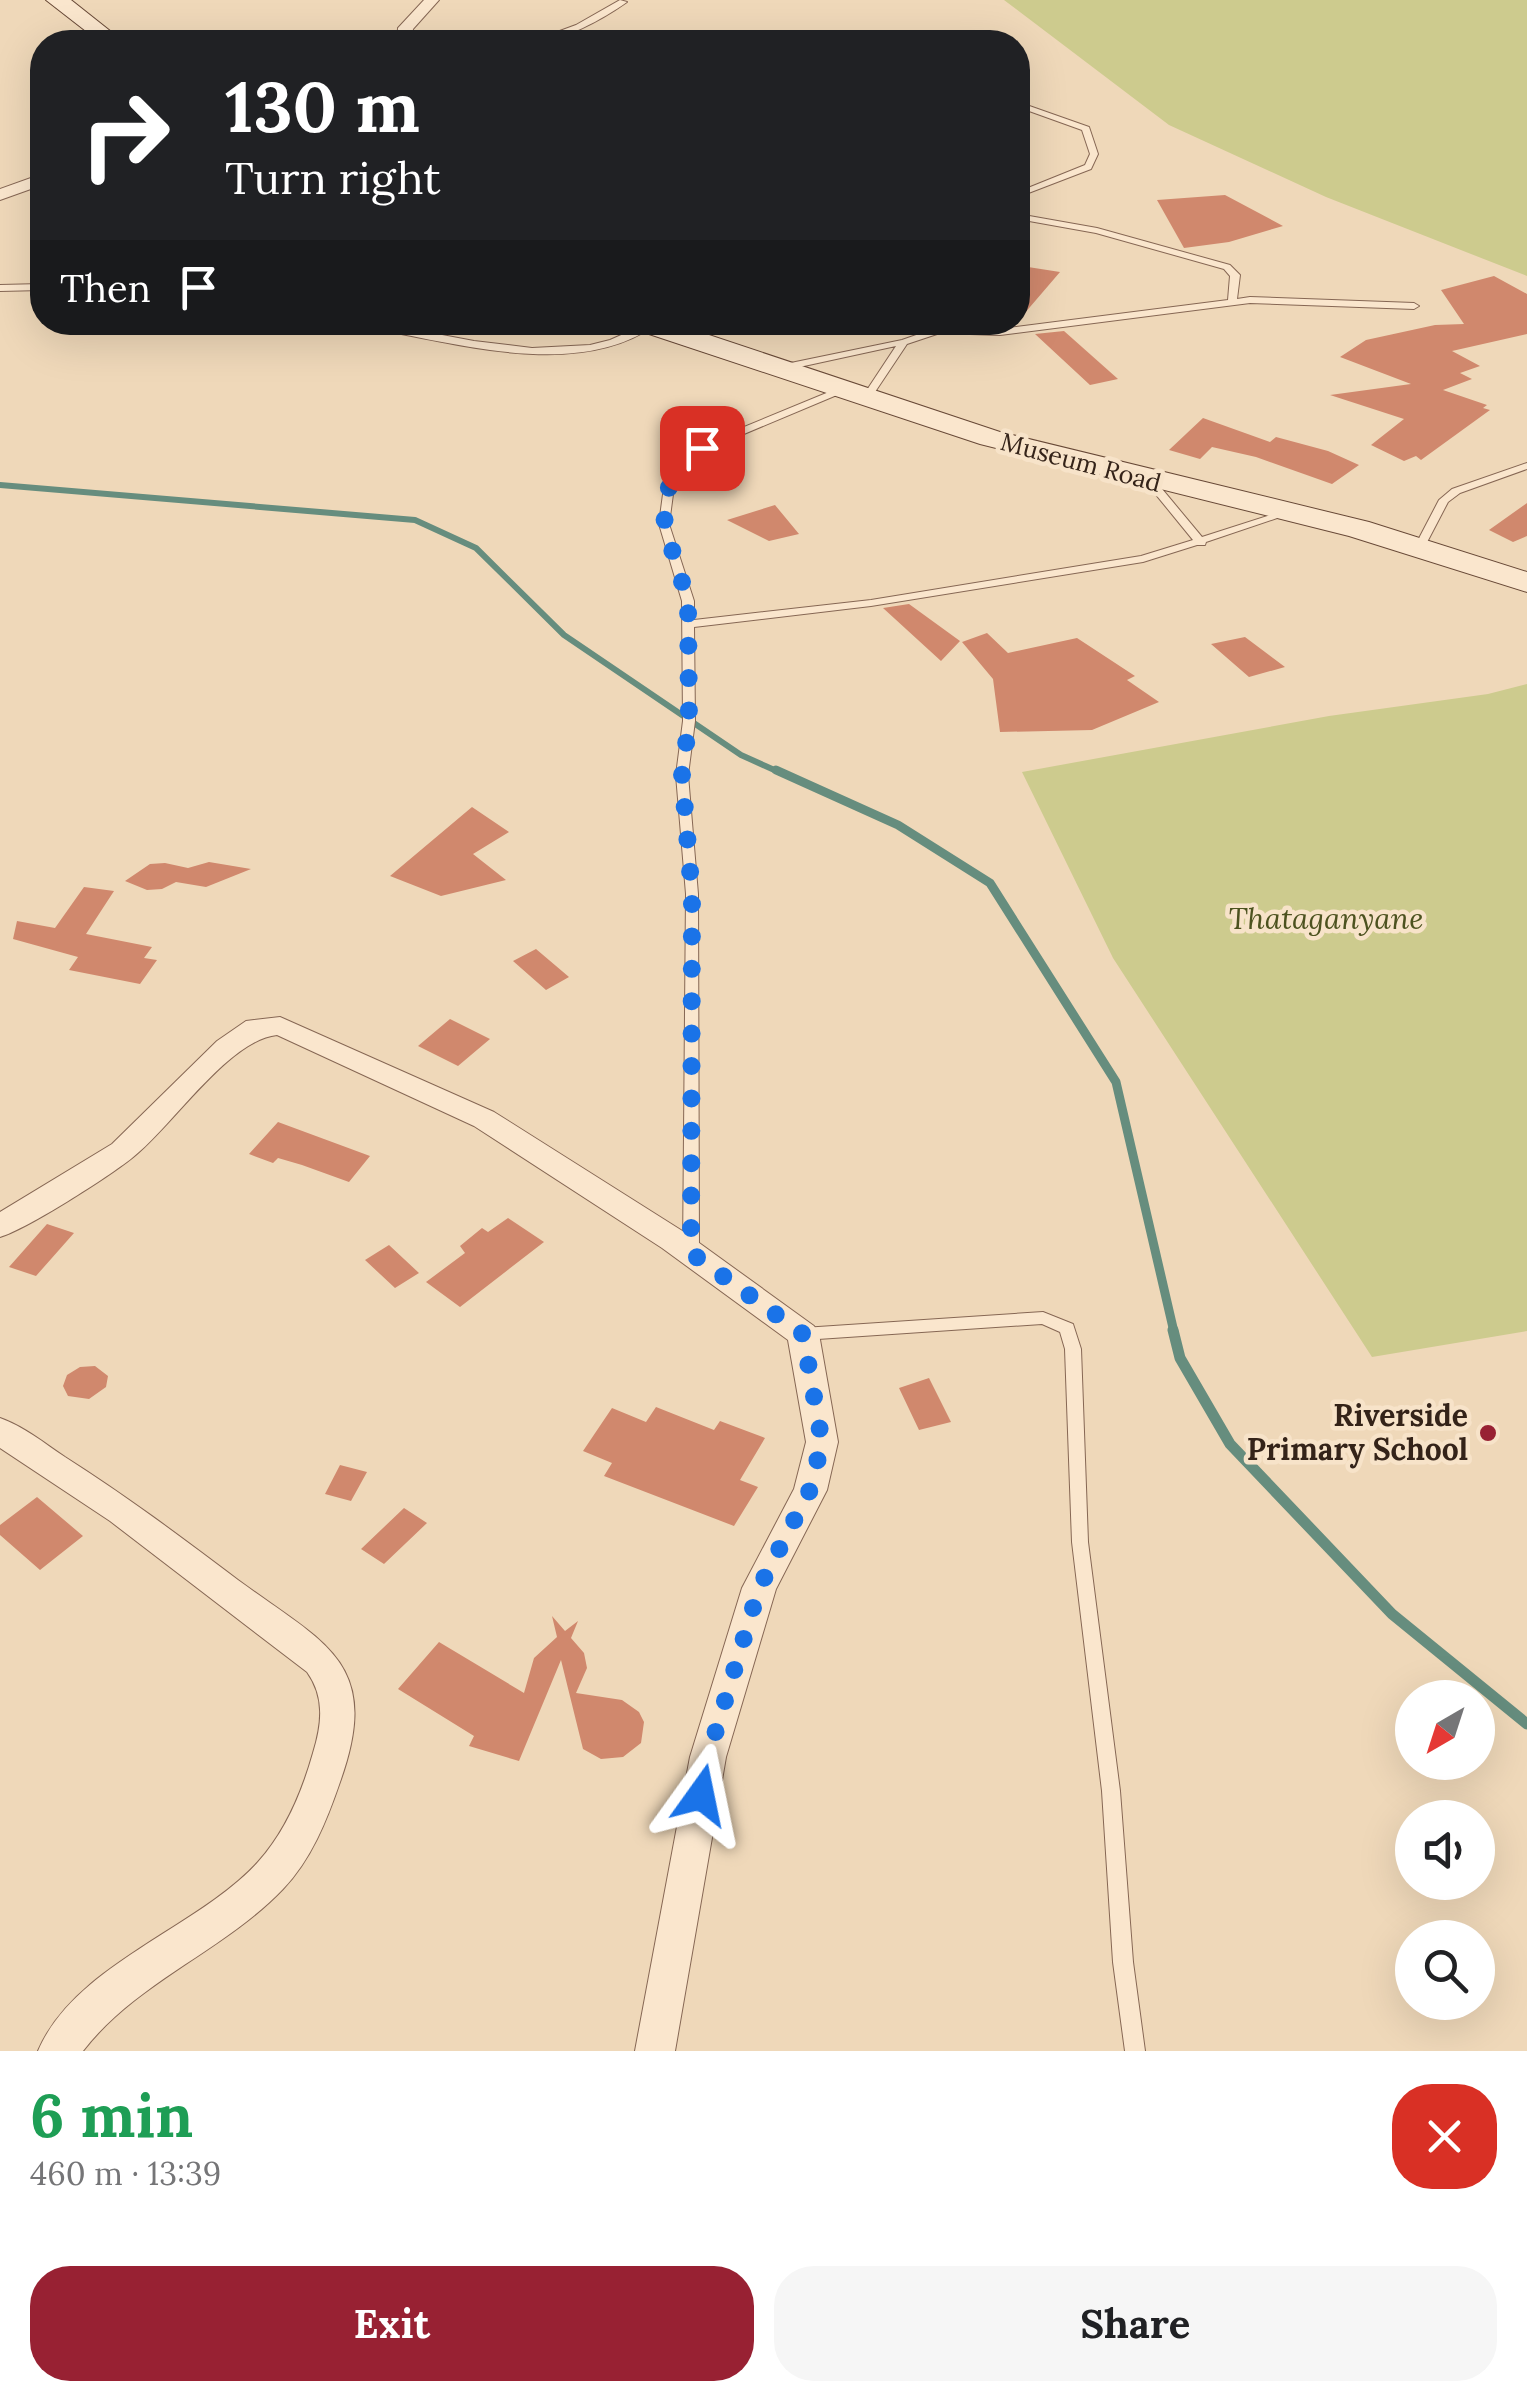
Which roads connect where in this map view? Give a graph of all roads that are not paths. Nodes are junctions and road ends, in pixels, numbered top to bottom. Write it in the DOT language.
graph roads {
  1 [pos="57,0"];
  2 [pos="432,0"];
  3 [pos="623,2"];
  4 [pos="97,30"];
  5 [pos="406,30"];
  6 [pos="570,30"];
  7 [pos="1030,108"];
  8 [pos="30,183"];
  9 [pos="1030,190"];
  10 [pos="0,195"];
  11 [pos="1030,219"];
  12 [pos="30,287"];
  13 [pos="0,288"];
  14 [pos="1232,302"];
  15 [pos="1414,306"];
  16 [pos="1030,328"];
  17 [pos="429,335"];
  18 [pos="635,335"];
  19 [pos="686,335"];
  20 [pos="924,335"];
  21 [pos="904,342"];
  22 [pos="776,369"];
  23 [pos="854,394"];
  24 [pos="1527,466"];
  25 [pos="1149,480"];
  26 [pos="1291,512"];
  27 [pos="1201,542"];
  28 [pos="1420,546"];
  29 [pos="1527,582"];
  30 [pos="687,624"];
  31 [pos="0,1226"];
  32 [pos="691,1253"];
  33 [pos="803,1334"];
  34 [pos="0,1432"];
  35 [pos="58,2051"];
  36 [pos="655,2051"];
  37 [pos="1135,2051"];
  1 -- 4 [label="street"];
  2 -- 5 [label="street"];
  3 -- 6 [label="lane"];
  7 -- 9 [label="lane"];
  8 -- 10 [label="street"];
  11 -- 14 [label="lane"];
  12 -- 13 [label="lane"];
  14 -- 15 [label="lane"];
  14 -- 16 [label="lane"];
  17 -- 18 [label="lane"];
  19 -- 22 [label="street, Museum Road"];
  20 -- 21 [label="lane"];
  21 -- 22 [label="lane"];
  21 -- 23 [label="lane"];
  22 -- 23 [label="street, Museum Road"];
  23 -- 25 [label="street, Museum Road"];
  23 -- 30 [label="lane"];
  24 -- 28 [label="lane"];
  25 -- 26 [label="street, Museum Road"];
  25 -- 27 [label="lane"];
  26 -- 27 [label="lane"];
  26 -- 28 [label="street, Museum Road"];
  27 -- 30 [label="lane"];
  28 -- 29 [label="street, Museum Road"];
  30 -- 32 [label="lane"];
  31 -- 32 [label="street"];
  32 -- 33 [label="street"];
  33 -- 36 [label="street"];
  33 -- 37 [label="lane"];
  34 -- 35 [label="street"];
}
